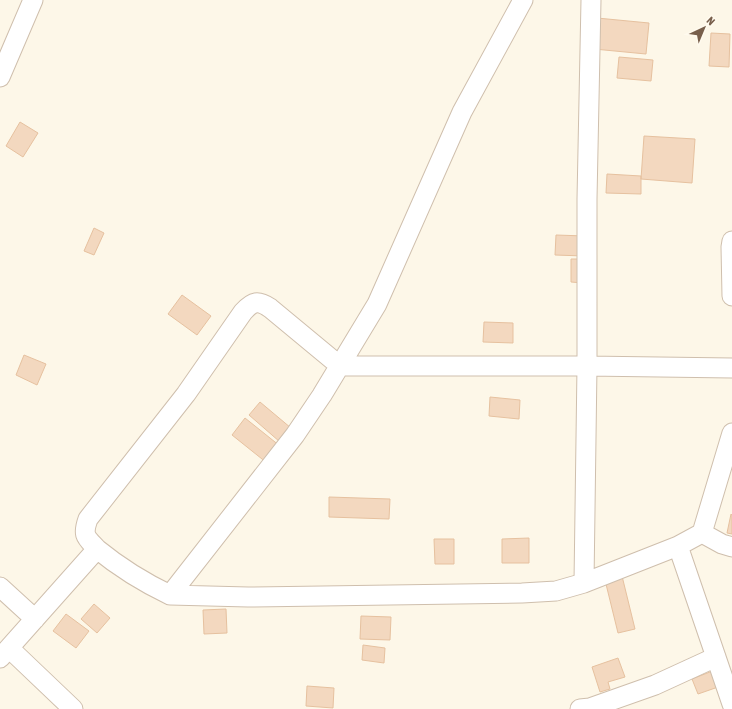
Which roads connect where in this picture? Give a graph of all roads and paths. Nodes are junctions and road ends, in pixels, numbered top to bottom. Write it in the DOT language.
graph roads {
  1 [pos="33,0"];
  2 [pos="523,0"];
  3 [pos="591,0"];
  4 [pos="0,78"];
  5 [pos="732,241"];
  6 [pos="732,296"];
  7 [pos="340,366"];
  8 [pos="587,366"];
  9 [pos="732,368"];
  10 [pos="732,433"];
  11 [pos="702,533"];
  12 [pos="678,546"];
  13 [pos="732,547"];
  14 [pos="97,549"];
  15 [pos="584,583"];
  16 [pos="0,587"];
  17 [pos="170,594"];
  18 [pos="35,619"];
  19 [pos="4,653"];
  20 [pos="716,657"];
  21 [pos="732,704"];
  22 [pos="73,709"];
  23 [pos="580,709"];
  1 -- 4 [label="street"];
  2 -- 7 [label="street"];
  3 -- 8 [label="street"];
  5 -- 6 [label="street"];
  7 -- 8 [label="street"];
  7 -- 14 [label="street"];
  7 -- 17 [label="street"];
  8 -- 9 [label="street"];
  8 -- 15 [label="street"];
  10 -- 11 [label="street"];
  11 -- 12 [label="street"];
  11 -- 13 [label="street"];
  12 -- 15 [label="street"];
  12 -- 20 [label="street"];
  14 -- 17 [label="street"];
  14 -- 18 [label="street"];
  15 -- 17 [label="street"];
  16 -- 18 [label="street"];
  18 -- 19 [label="street"];
  19 -- 22 [label="street"];
  20 -- 21 [label="street"];
  20 -- 23 [label="street"];
}
